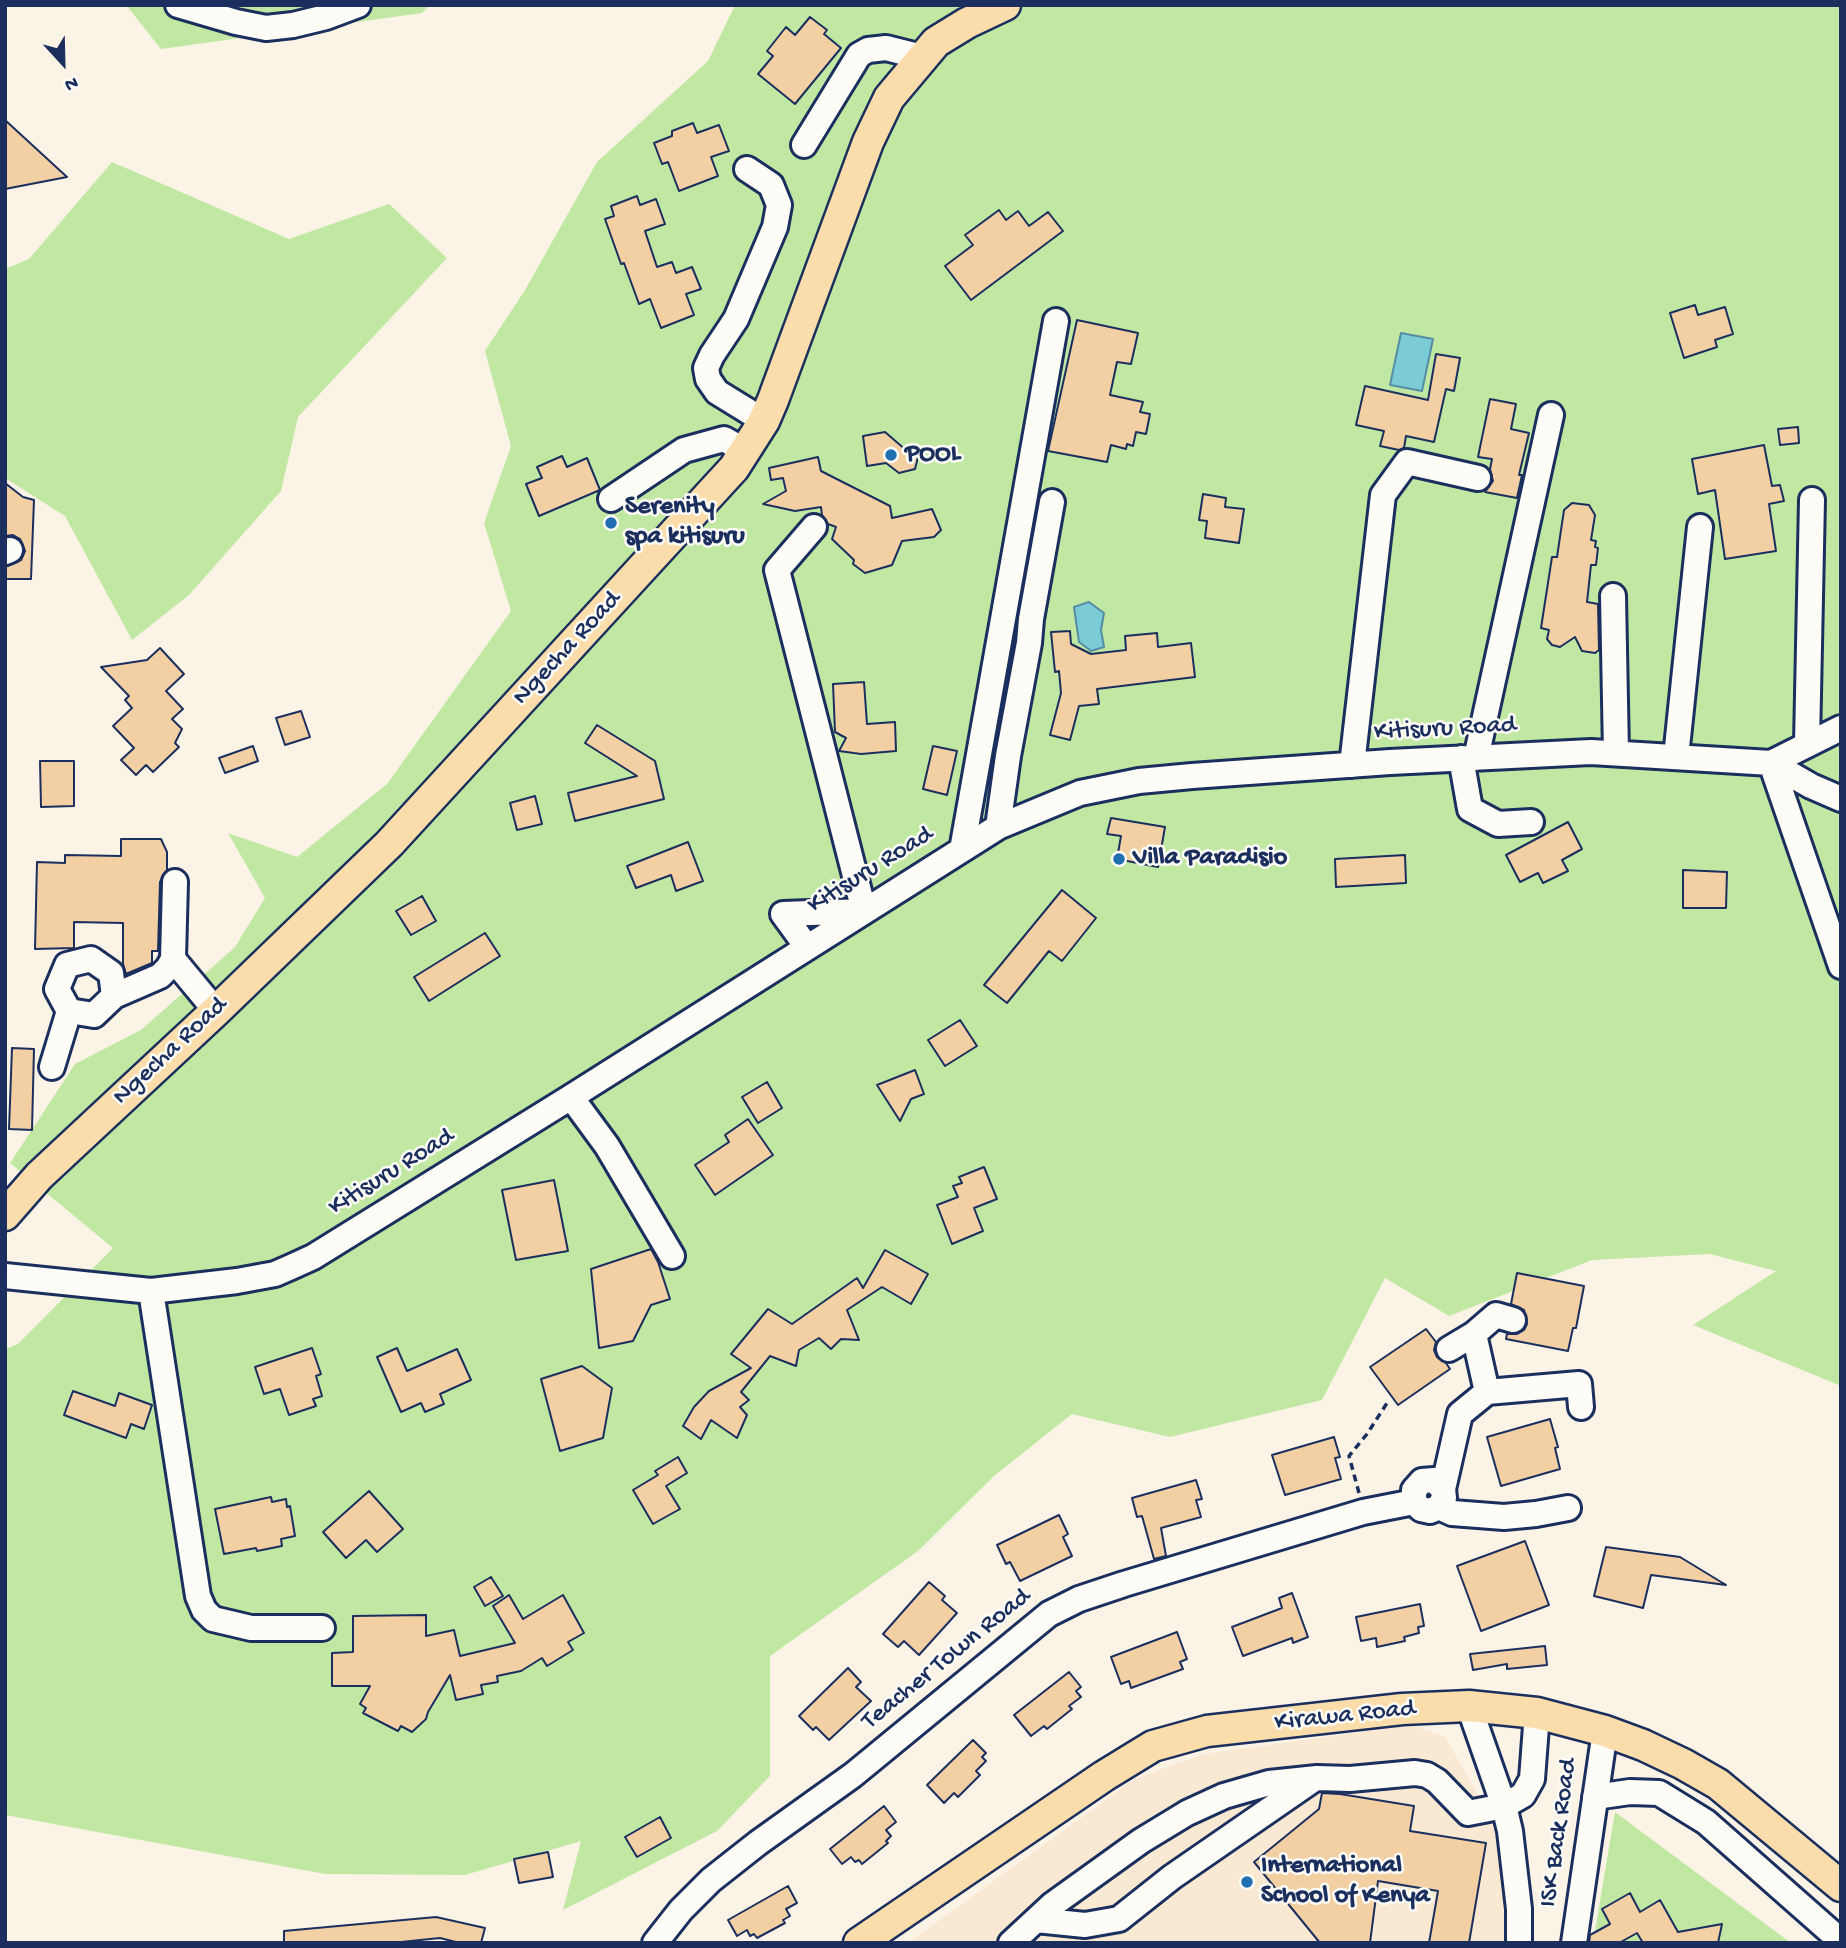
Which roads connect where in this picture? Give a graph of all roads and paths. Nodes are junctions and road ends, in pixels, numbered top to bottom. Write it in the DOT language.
graph roads {
  1 [pos="178,5"];
  2 [pos="358,5"];
  3 [pos="1005,5"];
  4 [pos="922,57"];
  5 [pos="804,145"];
  6 [pos="747,169"];
  7 [pos="1056,320"];
  8 [pos="1551,415"];
  9 [pos="764,421"];
  10 [pos="745,451"];
  11 [pos="1478,478"];
  12 [pos="611,499"];
  13 [pos="1812,500"];
  14 [pos="1052,502"];
  15 [pos="814,527"];
  16 [pos="1700,527"];
  17 [pos="1613,596"];
  18 [pos="1841,728"];
  19 [pos="1807,743"];
  20 [pos="1616,753"];
  21 [pos="1676,757"];
  22 [pos="1469,758"];
  23 [pos="1771,763"];
  24 [pos="1352,765"];
  25 [pos="1841,799"];
  26 [pos="1531,822"];
  27 [pos="998,827"];
  28 [pos="962,850"];
  29 [pos="175,882"];
  30 [pos="864,911"];
  31 [pos="807,947"];
  32 [pos="173,959"];
  33 [pos="1841,966"];
  34 [pos="114,996"];
  35 [pos="69,1010"];
  36 [pos="216,1011"];
  37 [pos="52,1067"];
  38 [pos="571,1097"];
  39 [pos="5,1215"];
  40 [pos="672,1256"];
  41 [pos="5,1276"];
  42 [pos="151,1291"];
  43 [pos="1513,1320"];
  44 [pos="1474,1334"];
  45 [pos="1449,1349"];
  46 [pos="1488,1391"];
  47 [pos="1388,1400"];
  48 [pos="1581,1407"];
  49 [pos="1441,1498"];
  50 [pos="1568,1508"];
  51 [pos="1363,1512"];
  52 [pos="322,1628"];
  53 [pos="1469,1706"];
  54 [pos="1536,1713"];
  55 [pos="1605,1731"];
  56 [pos="1317,1778"];
  57 [pos="1595,1797"];
  58 [pos="1504,1806"];
  59 [pos="1841,1886"];
  60 [pos="1036,1920"];
  61 [pos="1841,1941"];
  62 [pos="655,1943"];
  63 [pos="859,1943"];
  64 [pos="1011,1943"];
  65 [pos="1519,1943"];
  66 [pos="1574,1943"];
  1 -- 2 [label="street"];
  3 -- 4 [label="main road, Ngecha Road"];
  4 -- 5 [label="street"];
  4 -- 9 [label="main road, Ngecha Road"];
  6 -- 9 [label="street"];
  7 -- 28 [label="street"];
  8 -- 22 [label="street"];
  9 -- 10 [label="main road, Ngecha Road"];
  10 -- 12 [label="street"];
  10 -- 36 [label="main road, Ngecha Road"];
  11 -- 24 [label="street"];
  13 -- 19 [label="street"];
  14 -- 27 [label="street"];
  15 -- 30 [label="street"];
  16 -- 21 [label="street"];
  17 -- 20 [label="street"];
  18 -- 19 [label="street"];
  19 -- 23 [label="street"];
  20 -- 21 [label="street, Kitisuru Road"];
  20 -- 22 [label="street, Kitisuru Road"];
  21 -- 23 [label="street, Kitisuru Road"];
  22 -- 24 [label="street, Kitisuru Road"];
  22 -- 26 [label="street"];
  23 -- 25 [label="street"];
  23 -- 33 [label="street"];
  24 -- 27 [label="street, Kitisuru Road"];
  27 -- 28 [label="street, Kitisuru Road"];
  28 -- 30 [label="street, Kitisuru Road"];
  29 -- 32 [label="street"];
  30 -- 31 [label="street, Kitisuru Road"];
  30 -- 31 [label="street"];
  31 -- 38 [label="street, Kitisuru Road"];
  32 -- 34 [label="street"];
  32 -- 36 [label="street"];
  34 -- 35 [label="street"];
  34 -- 35 [label="street"];
  35 -- 37 [label="street"];
  36 -- 39 [label="main road, Ngecha Road"];
  38 -- 40 [label="street"];
  38 -- 42 [label="street, Kitisuru Road"];
  41 -- 42 [label="street, Kitisuru Road"];
  42 -- 52 [label="street"];
  43 -- 44 [label="street"];
  44 -- 45 [label="street"];
  44 -- 46 [label="street"];
  46 -- 48 [label="street"];
  46 -- 49 [label="street"];
  47 -- 51 [label="path"];
  49 -- 50 [label="street"];
  49 -- 51 [label="street, Teacher Town Road"];
  51 -- 62 [label="street, Teacher Town Road"];
  53 -- 54 [label="main road, Kirawa Road"];
  53 -- 58 [label="street"];
  53 -- 63 [label="main road, Kirawa Road"];
  54 -- 55 [label="main road, Kirawa Road"];
  54 -- 58 [label="street"];
  55 -- 57 [label="street, ISK Back Road"];
  55 -- 59 [label="main road, Kirawa Road"];
  56 -- 58 [label="street"];
  56 -- 60 [label="street"];
  56 -- 60 [label="street"];
  57 -- 61 [label="street"];
  57 -- 66 [label="street, ISK Back Road"];
  58 -- 65 [label="street"];
  60 -- 64 [label="street"];
}
